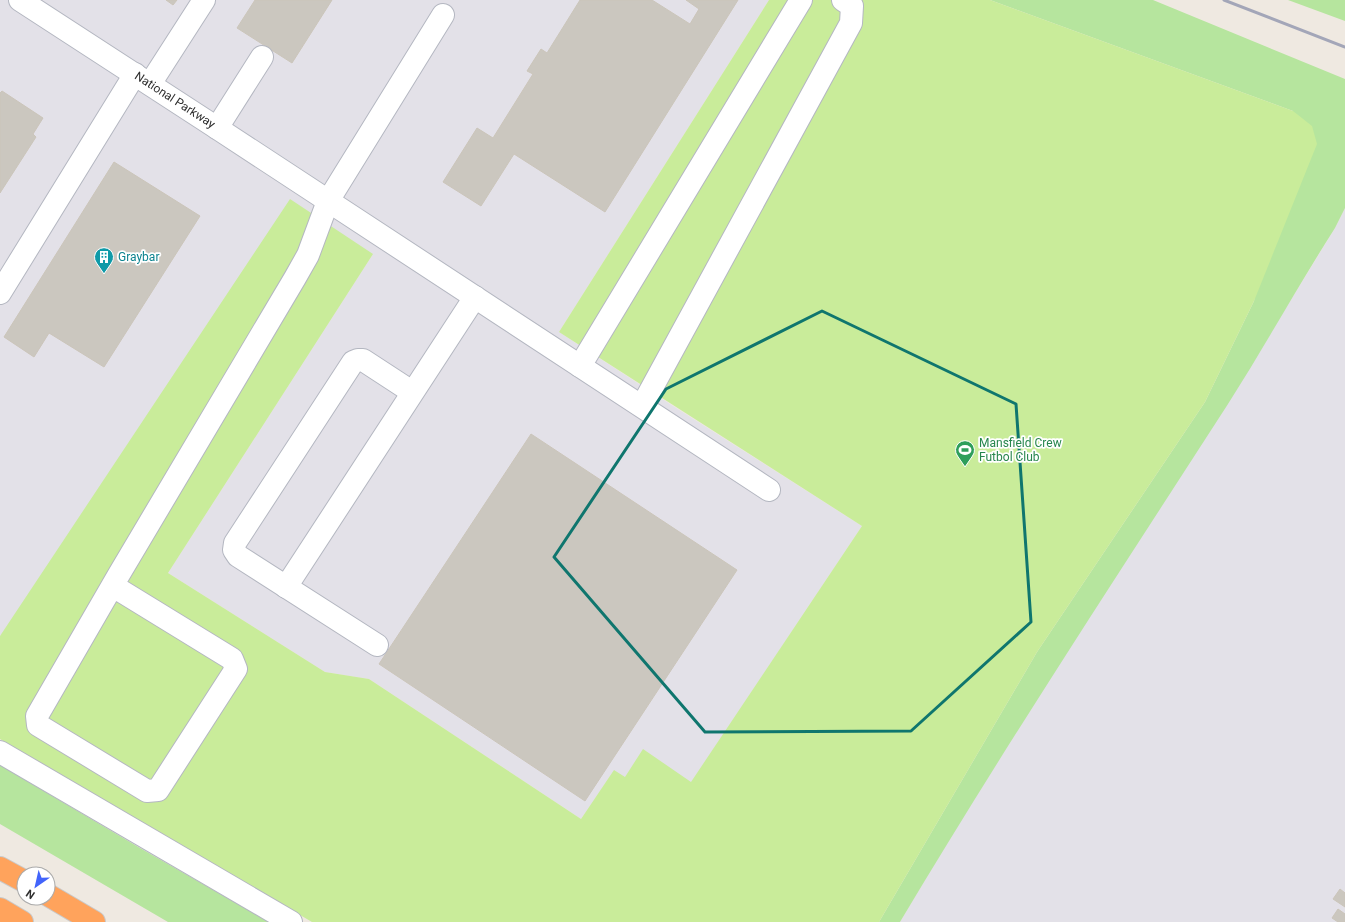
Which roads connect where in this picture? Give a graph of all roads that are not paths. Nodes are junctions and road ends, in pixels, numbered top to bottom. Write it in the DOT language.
graph roads {
  1 [pos="20,0"];
  2 [pos="204,0"];
  3 [pos="801,0"];
  4 [pos="843,0"];
  5 [pos="443,15"];
  6 [pos="262,57"];
  7 [pos="143,79"];
  8 [pos="217,128"];
  9 [pos="328,201"];
  10 [pos="0,294"];
  11 [pos="475,297"];
  12 [pos="580,366"];
  13 [pos="412,392"];
  14 [pos="642,406"];
  15 [pos="769,490"];
  16 [pos="112,586"];
  17 [pos="286,587"];
  18 [pos="377,645"];
  19 [pos="0,752"];
  20 [pos="0,868"];
  21 [pos="16,877"];
  22 [pos="56,900"];
  23 [pos="0,909"];
  24 [pos="22,922"];
  25 [pos="94,922"];
  26 [pos="291,922"];
  1 -- 7 [label="street, National Parkway"];
  2 -- 7 [label="street"];
  3 -- 12 [label="street"];
  4 -- 14 [label="street"];
  5 -- 9 [label="street"];
  6 -- 8 [label="street"];
  7 -- 8 [label="street, National Parkway"];
  7 -- 10 [label="street"];
  8 -- 9 [label="street, National Parkway"];
  9 -- 11 [label="street, National Parkway"];
  9 -- 16 [label="street"];
  11 -- 12 [label="street, National Parkway"];
  11 -- 13 [label="street"];
  12 -- 14 [label="street, National Parkway"];
  13 -- 17 [label="street"];
  13 -- 17 [label="street"];
  14 -- 15 [label="street, National Parkway"];
  16 -- 16 [label="street"];
  17 -- 18 [label="street"];
  19 -- 26 [label="street"];
  20 -- 21 [label="highway"];
  22 -- 25 [label="highway"];
  23 -- 24 [label="highway"];
}
